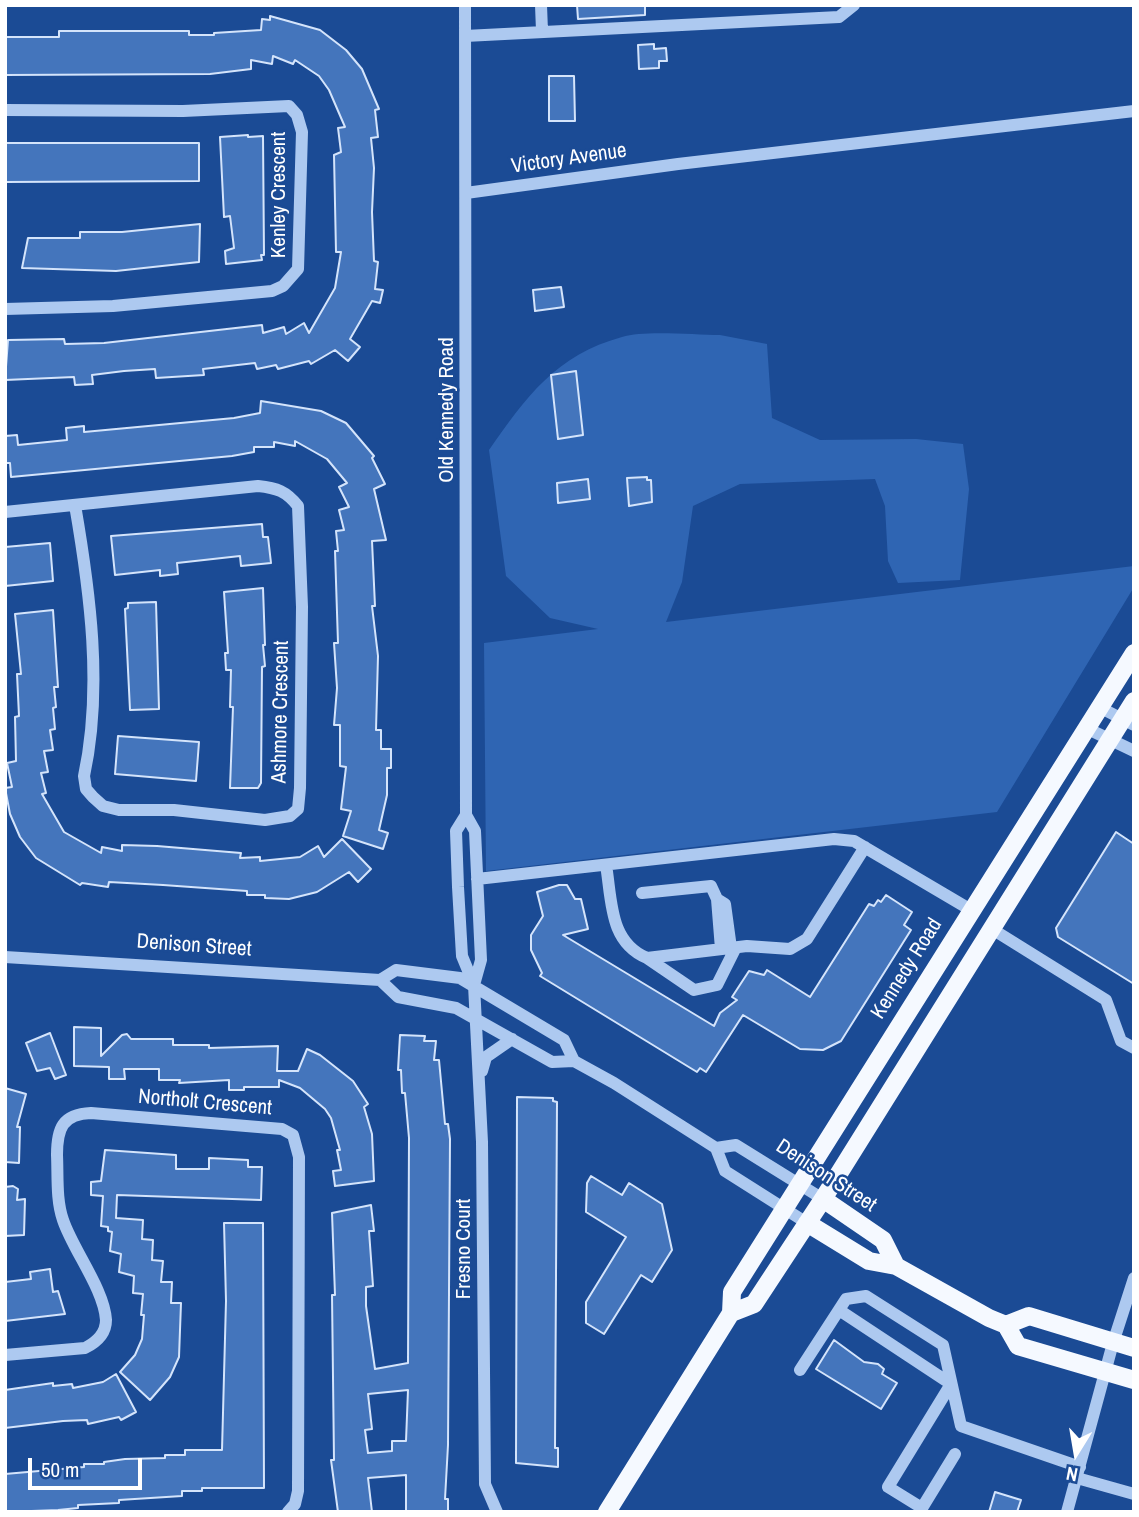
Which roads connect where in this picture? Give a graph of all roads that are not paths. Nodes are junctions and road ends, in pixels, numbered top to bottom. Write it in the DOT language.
graph roads {
  1 [pos="465,5"];
  2 [pos="541,5"];
  3 [pos="854,5"];
  4 [pos="542,31"];
  5 [pos="465,36"];
  6 [pos="5,110"];
  7 [pos="1134,111"];
  8 [pos="466,193"];
  9 [pos="5,309"];
  10 [pos="75,505"];
  11 [pos="5,512"];
  12 [pos="1134,653"];
  13 [pos="1134,701"];
  14 [pos="1099,707"];
  15 [pos="1128,722"];
  16 [pos="1086,728"];
  17 [pos="1111,740"];
  18 [pos="1134,751"];
  19 [pos="466,815"];
  20 [pos="865,847"];
  21 [pos="606,865"];
  22 [pos="477,879"];
  23 [pos="642,893"];
  24 [pos="971,910"];
  25 [pos="992,929"];
  26 [pos="729,948"];
  27 [pos="5,957"];
  28 [pos="648,958"];
  29 [pos="380,980"];
  30 [pos="474,985"];
  31 [pos="474,1016"];
  32 [pos="512,1039"];
  33 [pos="1134,1048"];
  34 [pos="574,1061"];
  35 [pos="480,1078"];
  36 [pos="716,1148"];
  37 [pos="800,1183"];
  38 [pos="823,1199"];
  39 [pos="784,1208"];
  40 [pos="807,1223"];
  41 [pos="896,1266"];
  42 [pos="1134,1278"];
  43 [pos="839,1310"];
  44 [pos="731,1313"];
  45 [pos="1006,1325"];
  46 [pos="1113,1343"];
  47 [pos="1134,1348"];
  48 [pos="5,1355"];
  49 [pos="800,1370"];
  50 [pos="1106,1373"];
  51 [pos="1134,1380"];
  52 [pos="951,1384"];
  53 [pos="955,1454"];
  54 [pos="1079,1472"];
  55 [pos="1134,1494"];
  56 [pos="288,1512"];
  57 [pos="497,1512"];
  58 [pos="607,1512"];
  59 [pos="1067,1512"];
  1 -- 5 [label="street, Old Kennedy Road"];
  2 -- 4 [label="street"];
  3 -- 4 [label="street"];
  4 -- 5 [label="street"];
  5 -- 8 [label="street, Old Kennedy Road"];
  6 -- 9 [label="street, Kenley Crescent"];
  7 -- 8 [label="street, Victory Avenue"];
  8 -- 19 [label="street, Old Kennedy Road"];
  10 -- 10 [label="street, Ashmore Crescent"];
  10 -- 11 [label="street, Ashmore Crescent"];
  12 -- 14 [label="main road, Kennedy Road"];
  13 -- 15 [label="main road, Kennedy Road"];
  14 -- 15 [label="street"];
  14 -- 16 [label="main road, Kennedy Road"];
  15 -- 17 [label="main road, Kennedy Road"];
  16 -- 17 [label="street"];
  16 -- 24 [label="main road, Kennedy Road"];
  17 -- 18 [label="street"];
  17 -- 25 [label="main road, Kennedy Road"];
  19 -- 22 [label="street, Old Kennedy Road"];
  19 -- 30 [label="street, Old Kennedy Road"];
  20 -- 21 [label="street"];
  20 -- 24 [label="street"];
  20 -- 26 [label="street"];
  21 -- 22 [label="street"];
  21 -- 28 [label="street"];
  22 -- 30 [label="street, Old Kennedy Road"];
  23 -- 26 [label="street"];
  24 -- 37 [label="main road, Kennedy Road"];
  25 -- 33 [label="street"];
  25 -- 38 [label="main road, Kennedy Road"];
  26 -- 28 [label="street"];
  26 -- 28 [label="street"];
  27 -- 29 [label="street, Denison Street"];
  29 -- 30 [label="street, Denison Street"];
  29 -- 31 [label="street, Denison Street"];
  30 -- 31 [label="street, Fresno Court"];
  30 -- 34 [label="street, Denison Street"];
  31 -- 32 [label="street, Denison Street"];
  31 -- 35 [label="street, Fresno Court"];
  32 -- 34 [label="street, Denison Street"];
  32 -- 35 [label="street"];
  34 -- 36 [label="street, Denison Street"];
  35 -- 57 [label="street, Fresno Court"];
  36 -- 37 [label="street, Denison Street"];
  36 -- 39 [label="street, Denison Street"];
  37 -- 38 [label="street, Denison Street"];
  37 -- 39 [label="main road, Kennedy Road"];
  38 -- 40 [label="main road, Kennedy Road"];
  38 -- 41 [label="main road, Denison Street"];
  39 -- 40 [label="street, Denison Street"];
  39 -- 44 [label="main road, Kennedy Road"];
  40 -- 41 [label="main road, Denison Street"];
  40 -- 44 [label="main road, Kennedy Road"];
  41 -- 45 [label="main road, Denison Street"];
  42 -- 46 [label="street"];
  43 -- 49 [label="street"];
  43 -- 52 [label="street"];
  43 -- 52 [label="street"];
  44 -- 58 [label="main road, Kennedy Road"];
  45 -- 46 [label="main road"];
  45 -- 50 [label="main road, Denison Street"];
  46 -- 47 [label="main road"];
  46 -- 50 [label="street"];
  48 -- 56 [label="street, Northolt Crescent"];
  50 -- 51 [label="main road, Denison Street"];
  50 -- 54 [label="street"];
  52 -- 53 [label="street"];
  52 -- 54 [label="street"];
  54 -- 55 [label="street"];
  54 -- 59 [label="street"];
}
